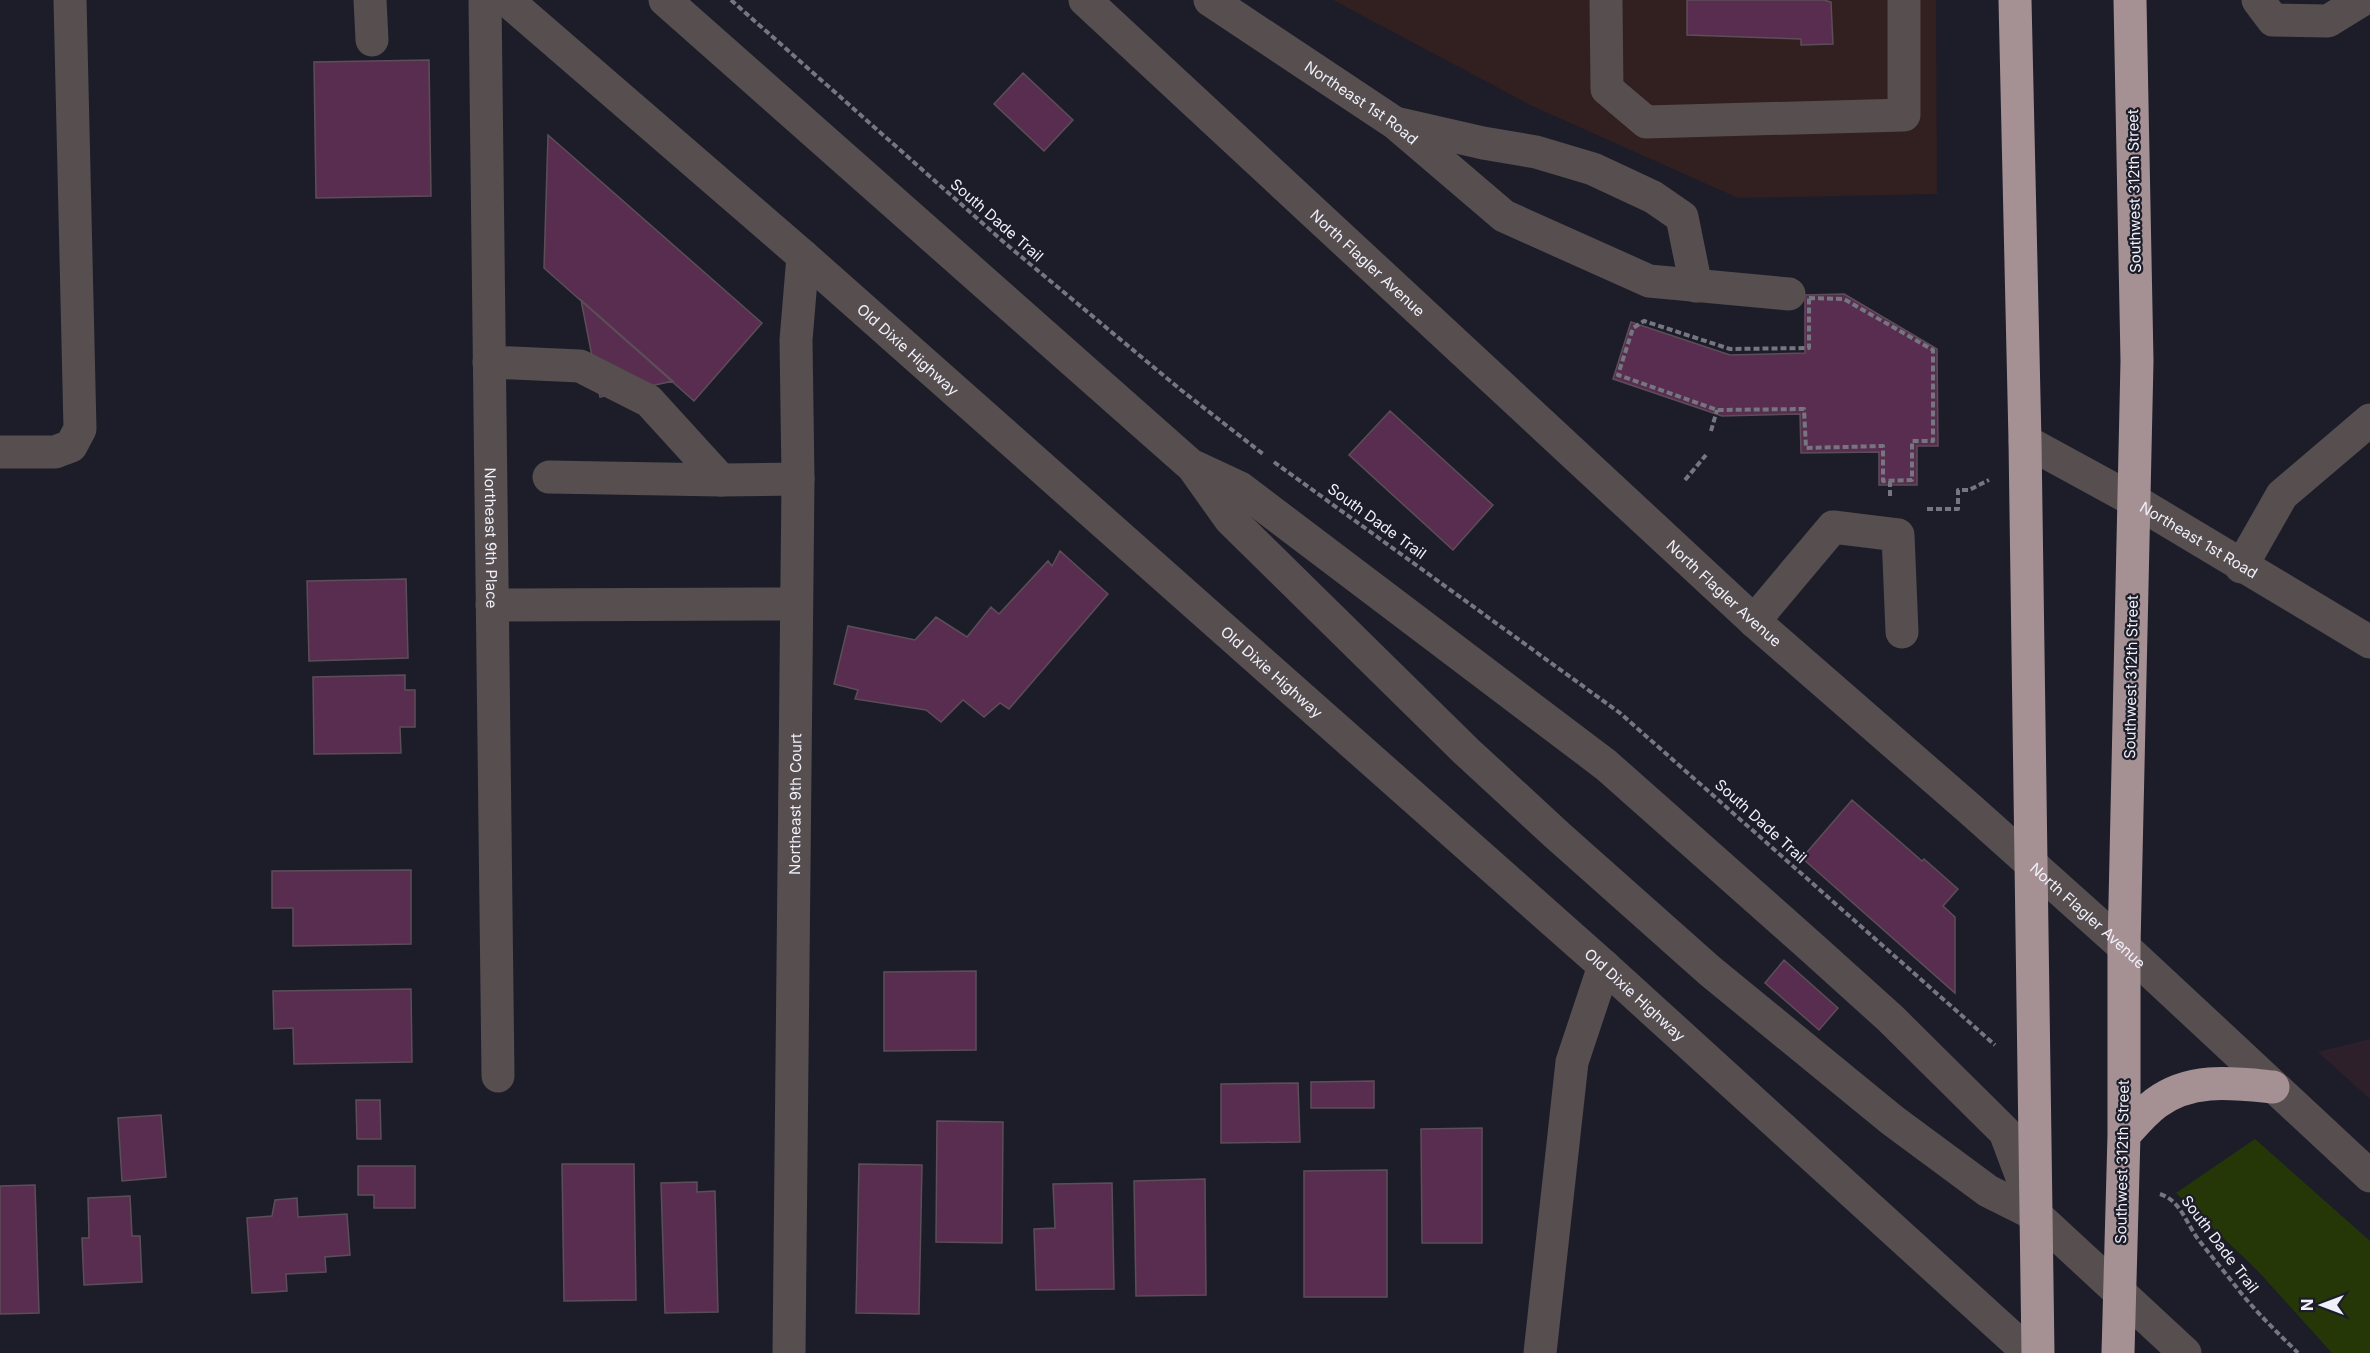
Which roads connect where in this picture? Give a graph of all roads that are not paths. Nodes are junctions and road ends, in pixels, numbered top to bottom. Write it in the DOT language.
graph roads {
  1 [pos="70,0"];
  2 [pos="370,0"];
  3 [pos="485,0"];
  4 [pos="507,0"];
  5 [pos="665,0"];
  6 [pos="1085,0"];
  7 [pos="1210,0"];
  8 [pos="1606,0"];
  9 [pos="1904,0"];
  10 [pos="2015,0"];
  11 [pos="2130,0"];
  12 [pos="2258,0"];
  13 [pos="2362,0"];
  14 [pos="372,40"];
  15 [pos="1395,123"];
  16 [pos="803,256"];
  17 [pos="1696,286"];
  18 [pos="1788,294"];
  19 [pos="489,362"];
  20 [pos="2370,420"];
  21 [pos="2025,441"];
  22 [pos="0,452"];
  23 [pos="1193,467"];
  24 [pos="549,477"];
  25 [pos="798,478"];
  26 [pos="721,480"];
  27 [pos="2135,501"];
  28 [pos="2241,567"];
  29 [pos="796,604"];
  30 [pos="492,605"];
  31 [pos="1754,621"];
  32 [pos="1902,632"];
  33 [pos="2370,642"];
  34 [pos="2030,863"];
  35 [pos="2124,947"];
  36 [pos="1604,966"];
  37 [pos="498,1076"];
  38 [pos="2272,1087"];
  39 [pos="2124,1135"];
  40 [pos="2370,1176"];
  41 [pos="2036,1215"];
  42 [pos="2120,1291"];
  43 [pos="789,1353"];
  44 [pos="1540,1353"];
  45 [pos="2029,1353"];
  46 [pos="2038,1353"];
  47 [pos="2118,1353"];
  48 [pos="2185,1353"];
  1 -- 22 [label="street"];
  2 -- 14 [label="street"];
  3 -- 19 [label="street, Northeast 9th Place"];
  4 -- 16 [label="street, Old Dixie Highway"];
  5 -- 23 [label="street"];
  6 -- 31 [label="street, North Flagler Avenue"];
  7 -- 15 [label="street, Northeast 1st Road"];
  8 -- 9 [label="street"];
  10 -- 21 [label="highway"];
  11 -- 27 [label="highway, Southwest 312th Street"];
  12 -- 13 [label="street"];
  15 -- 17 [label="street, Northeast 1st Road"];
  15 -- 17 [label="street"];
  16 -- 25 [label="street, Northeast 9th Court"];
  16 -- 36 [label="street, Old Dixie Highway"];
  17 -- 18 [label="street, Northeast 1st Road"];
  19 -- 26 [label="street"];
  19 -- 30 [label="street, Northeast 9th Place"];
  20 -- 28 [label="street"];
  21 -- 27 [label="street, Northeast 1st Road"];
  21 -- 34 [label="highway"];
  23 -- 41 [label="street"];
  23 -- 41 [label="street"];
  24 -- 26 [label="street"];
  25 -- 26 [label="street"];
  25 -- 29 [label="street, Northeast 9th Court"];
  27 -- 28 [label="street, Northeast 1st Road"];
  27 -- 35 [label="highway, Southwest 312th Street"];
  28 -- 33 [label="street, Northeast 1st Road"];
  29 -- 30 [label="street"];
  29 -- 43 [label="street, Northeast 9th Court"];
  30 -- 37 [label="street, Northeast 9th Place"];
  31 -- 32 [label="street"];
  31 -- 34 [label="street, North Flagler Avenue"];
  34 -- 35 [label="street, North Flagler Avenue"];
  34 -- 41 [label="highway"];
  35 -- 38 [label="street, North Flagler Avenue"];
  35 -- 39 [label="highway, Southwest 312th Street"];
  36 -- 44 [label="street"];
  36 -- 45 [label="street, Old Dixie Highway"];
  38 -- 39 [label="highway"];
  38 -- 40 [label="street, North Flagler Avenue"];
  39 -- 42 [label="highway, Southwest 312th Street"];
  41 -- 42 [label="street"];
  41 -- 46 [label="highway"];
  42 -- 47 [label="highway, Southwest 312th Street"];
  42 -- 48 [label="street"];
}
